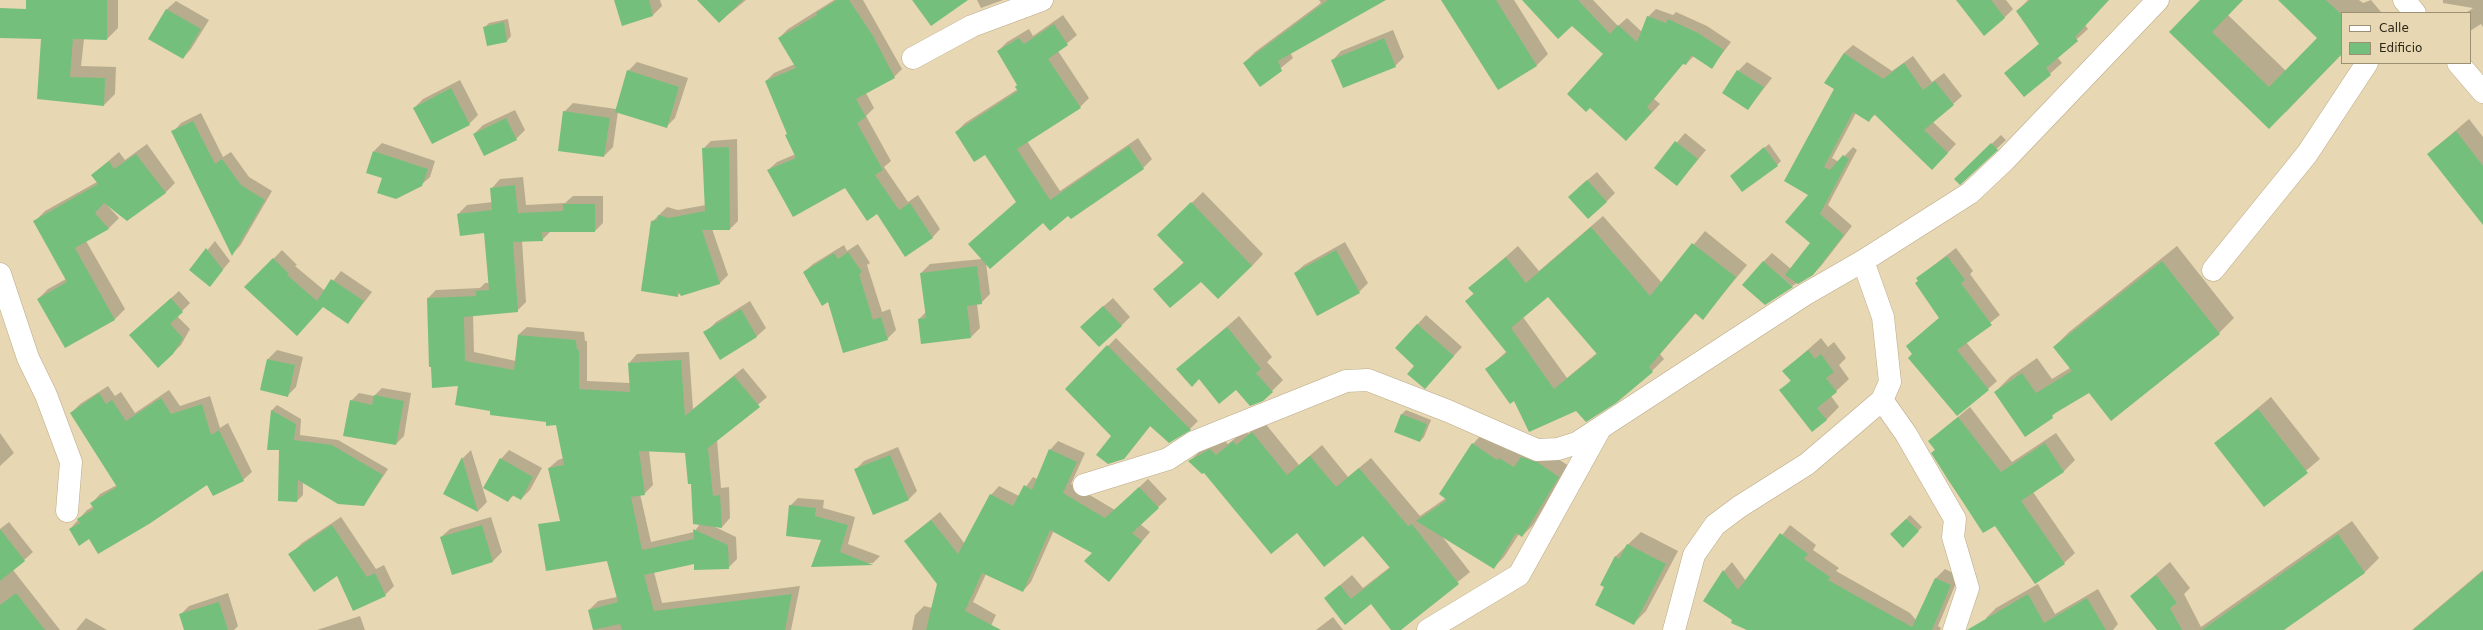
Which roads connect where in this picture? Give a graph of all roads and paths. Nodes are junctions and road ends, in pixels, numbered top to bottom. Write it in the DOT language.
graph roads {
  1 [pos="1042,0"];
  2 [pos="2158,0"];
  3 [pos="913,58"];
  4 [pos="2365,64"];
  5 [pos="2459,64"];
  6 [pos="2483,92"];
  7 [pos="1863,261"];
  8 [pos="2213,270"];
  9 [pos="0,274"];
  10 [pos="1882,400"];
  11 [pos="1601,428"];
  12 [pos="1084,485"];
  13 [pos="66,511"];
  14 [pos="1959,627"];
  15 [pos="1428,630"];
  16 [pos="1674,630"];
  1 -- 3 [label="street"];
  2 -- 7 [label="street"];
  4 -- 8 [label="street"];
  5 -- 6 [label="street"];
  7 -- 10 [label="street"];
  7 -- 11 [label="street"];
  9 -- 13 [label="street"];
  10 -- 14 [label="street"];
  10 -- 16 [label="street"];
  11 -- 12 [label="street"];
  11 -- 15 [label="street"];
}
